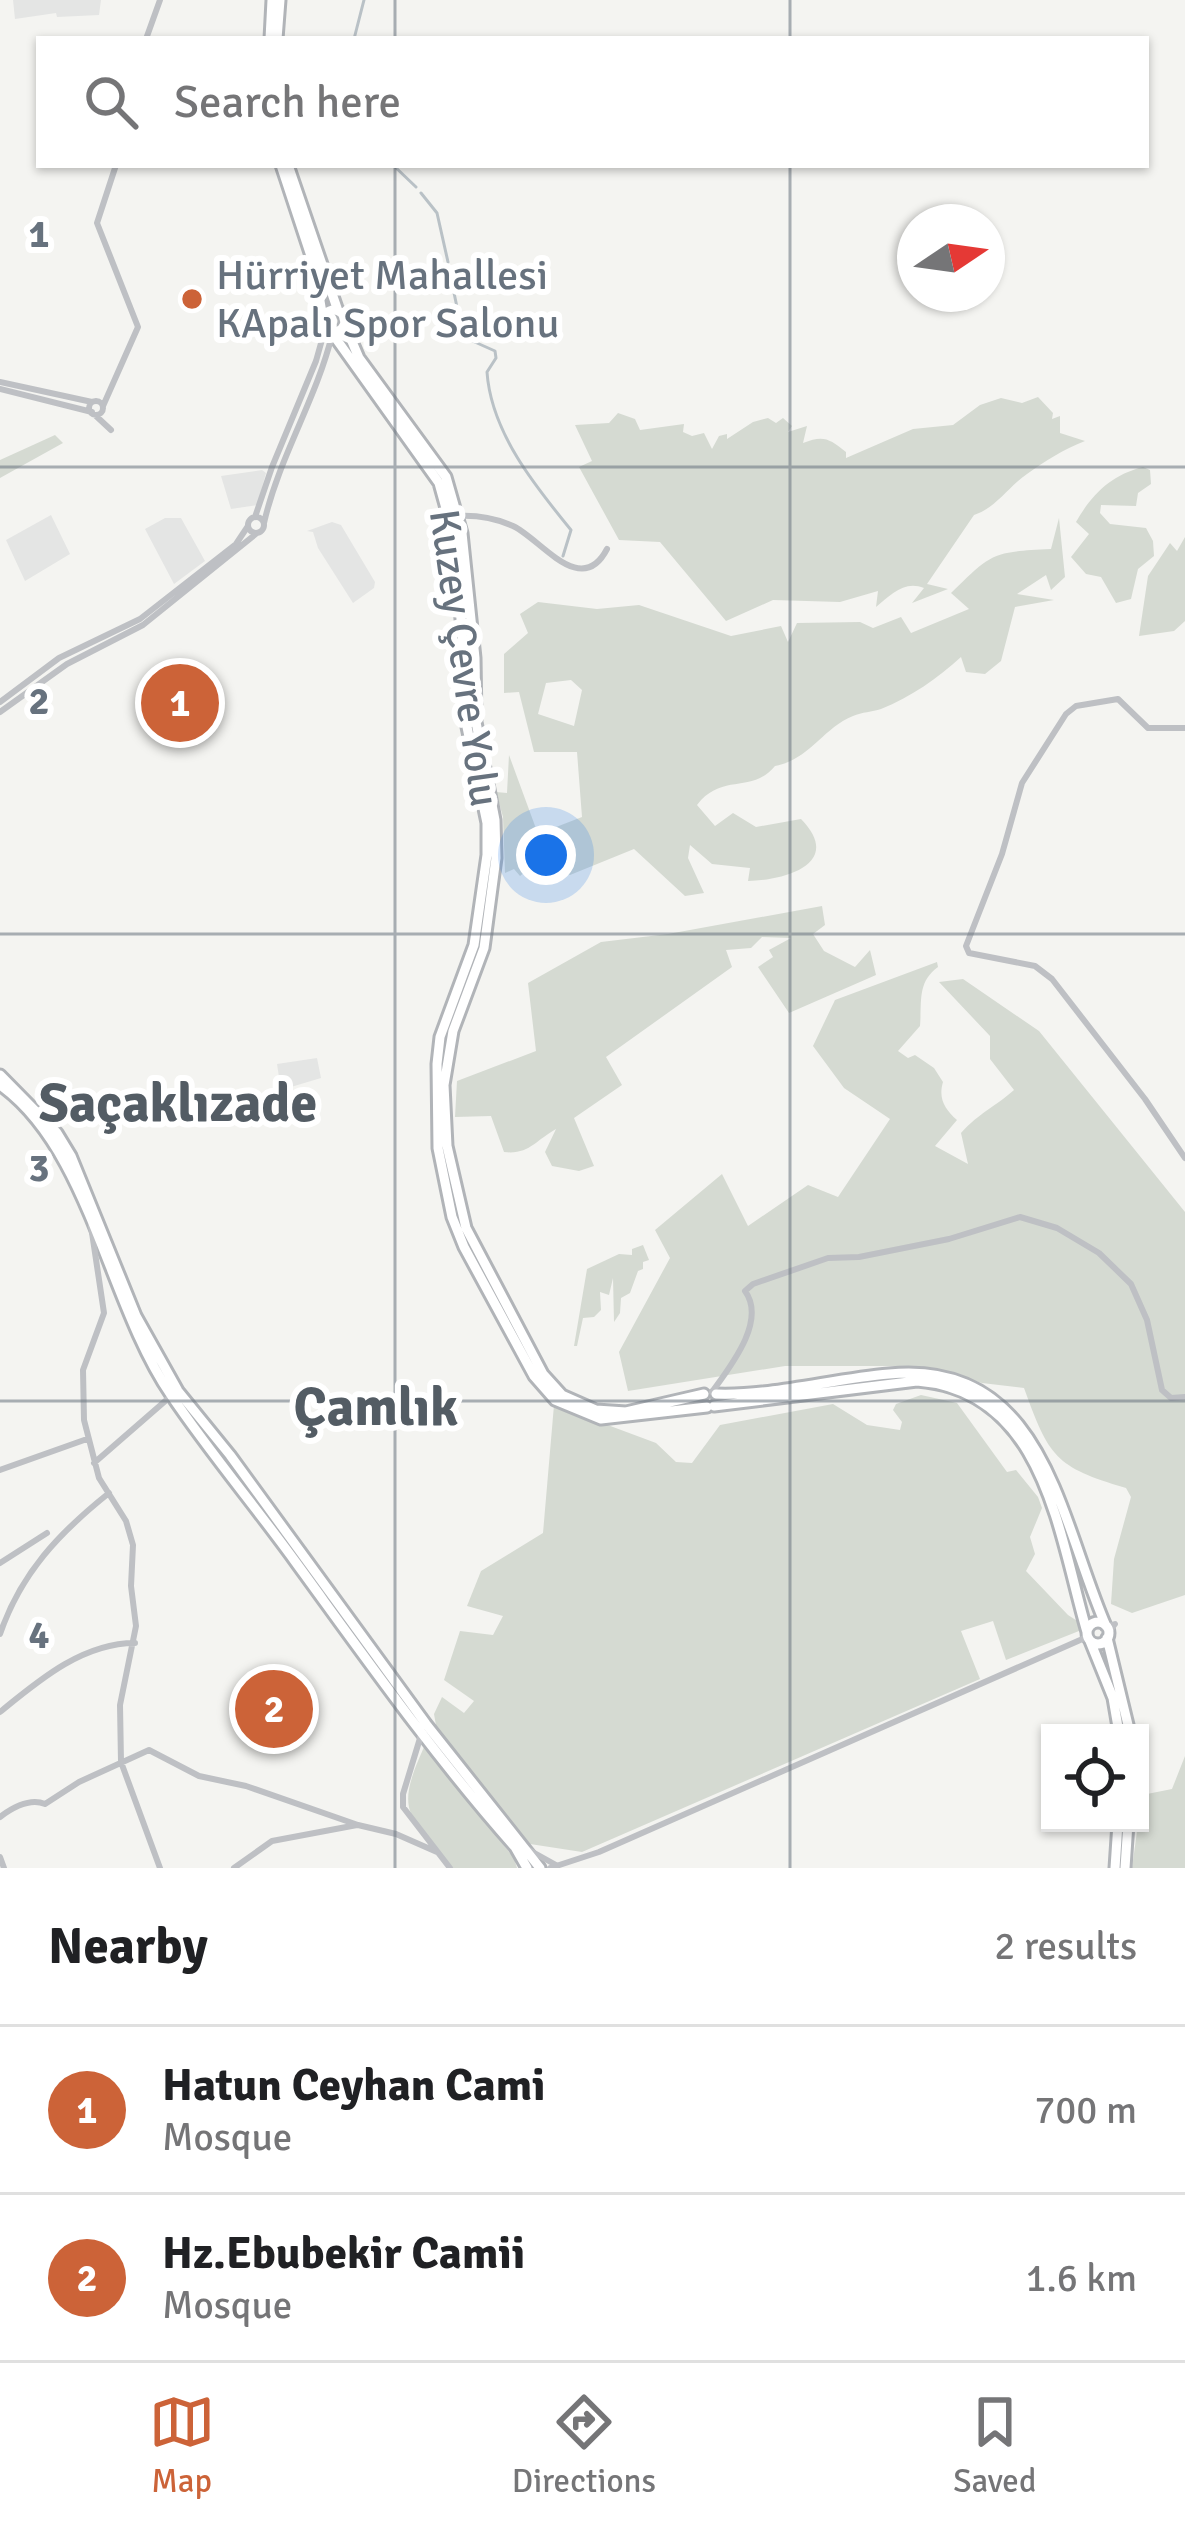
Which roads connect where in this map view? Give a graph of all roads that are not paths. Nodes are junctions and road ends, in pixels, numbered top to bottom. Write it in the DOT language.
graph roads {
  1 [pos="160,0"];
  2 [pos="276,0"];
  3 [pos="147,36"];
  4 [pos="274,36"];
  5 [pos="115,168"];
  6 [pos="286,168"];
  7 [pos="286,168"];
  8 [pos="338,310"];
  9 [pos="345,325"];
  10 [pos="327,327"];
  11 [pos="0,386"];
  12 [pos="99,404"];
  13 [pos="93,413"];
  14 [pos="458,516"];
  15 [pos="255,517"];
  16 [pos="264,523"];
  17 [pos="248,526"];
  18 [pos="257,532"];
  19 [pos="607,549"];
  20 [pos="0,702"];
  21 [pos="0,712"];
  22 [pos="1185,728"];
  23 [pos="0,1075"];
  24 [pos="0,1085"];
  25 [pos="1185,1158"];
  26 [pos="91,1225"];
  27 [pos="171,1396"];
  28 [pos="1185,1397"];
  29 [pos="711,1398"];
  30 [pos="88,1439"];
  31 [pos="225,1457"];
  32 [pos="94,1463"];
  33 [pos="0,1470"];
  34 [pos="109,1492"];
  35 [pos="47,1533"];
  36 [pos="0,1563"];
  37 [pos="1107,1631"];
  38 [pos="0,1634"];
  39 [pos="1088,1637"];
  40 [pos="135,1643"];
  41 [pos="0,1712"];
  42 [pos="1118,1724"];
  43 [pos="1128,1724"];
  44 [pos="422,1735"];
  45 [pos="122,1762"];
  46 [pos="0,1816"];
  47 [pos="358,1825"];
  48 [pos="1117,1832"];
  49 [pos="1127,1832"];
  50 [pos="437,1852"];
  51 [pos="0,1857"];
  52 [pos="525,1862"];
  53 [pos="564,1866"];
  54 [pos="4,1868"];
  55 [pos="160,1868"];
  56 [pos="234,1868"];
  57 [pos="450,1868"];
  58 [pos="545,1868"];
  59 [pos="1115,1868"];
  60 [pos="1125,1868"];
  1 -- 3 [label="street"];
  2 -- 4 [label="main road"];
  5 -- 12 [label="street"];
  6 -- 8 [label="main road, Kuzey Çevre Yolu"];
  7 -- 10 [label="main road, Kuzey Çevre Yolu"];
  8 -- 9 [label="main road, Kuzey Çevre Yolu"];
  8 -- 10 [label="main road"];
  9 -- 10 [label="main road"];
  9 -- 14 [label="main road, Kuzey Çevre Yolu"];
  10 -- 15 [label="street"];
  10 -- 16 [label="street"];
  10 -- 29 [label="main road, Kuzey Çevre Yolu"];
  11 -- 12 [label="street"];
  11 -- 13 [label="street"];
  12 -- 13 [label="street"];
  12 -- 13 [label="street"];
  14 -- 19 [label="street"];
  14 -- 29 [label="main road, Kuzey Çevre Yolu"];
  15 -- 16 [label="street"];
  15 -- 17 [label="street"];
  16 -- 18 [label="street"];
  17 -- 18 [label="street"];
  17 -- 20 [label="street"];
  18 -- 21 [label="street"];
  22 -- 25 [label="street"];
  23 -- 31 [label="main road"];
  24 -- 26 [label="main road"];
  26 -- 27 [label="main road"];
  26 -- 30 [label="street"];
  27 -- 31 [label="main road"];
  27 -- 32 [label="street"];
  28 -- 29 [label="street"];
  29 -- 37 [label="main road, Kuzey Çevre Yolu"];
  29 -- 39 [label="main road, Kuzey Çevre Yolu"];
  30 -- 32 [label="street"];
  30 -- 33 [label="street"];
  31 -- 44 [label="main road"];
  31 -- 52 [label="main road"];
  32 -- 34 [label="street"];
  34 -- 38 [label="street"];
  34 -- 40 [label="street"];
  35 -- 36 [label="street"];
  37 -- 39 [label="main road"];
  37 -- 39 [label="main road"];
  37 -- 43 [label="main road, Kuzey Çevre Yolu"];
  39 -- 42 [label="main road, Kuzey Çevre Yolu"];
  39 -- 53 [label="street"];
  40 -- 41 [label="street"];
  40 -- 45 [label="street"];
  44 -- 50 [label="street"];
  44 -- 52 [label="main road"];
  45 -- 46 [label="street"];
  45 -- 47 [label="street"];
  45 -- 55 [label="street"];
  47 -- 50 [label="street"];
  47 -- 56 [label="street"];
  48 -- 59 [label="main road"];
  49 -- 60 [label="main road"];
  50 -- 57 [label="street"];
  51 -- 54 [label="street"];
  52 -- 53 [label="street"];
  52 -- 58 [label="main road"];
  53 -- 58 [label="street"];
}
